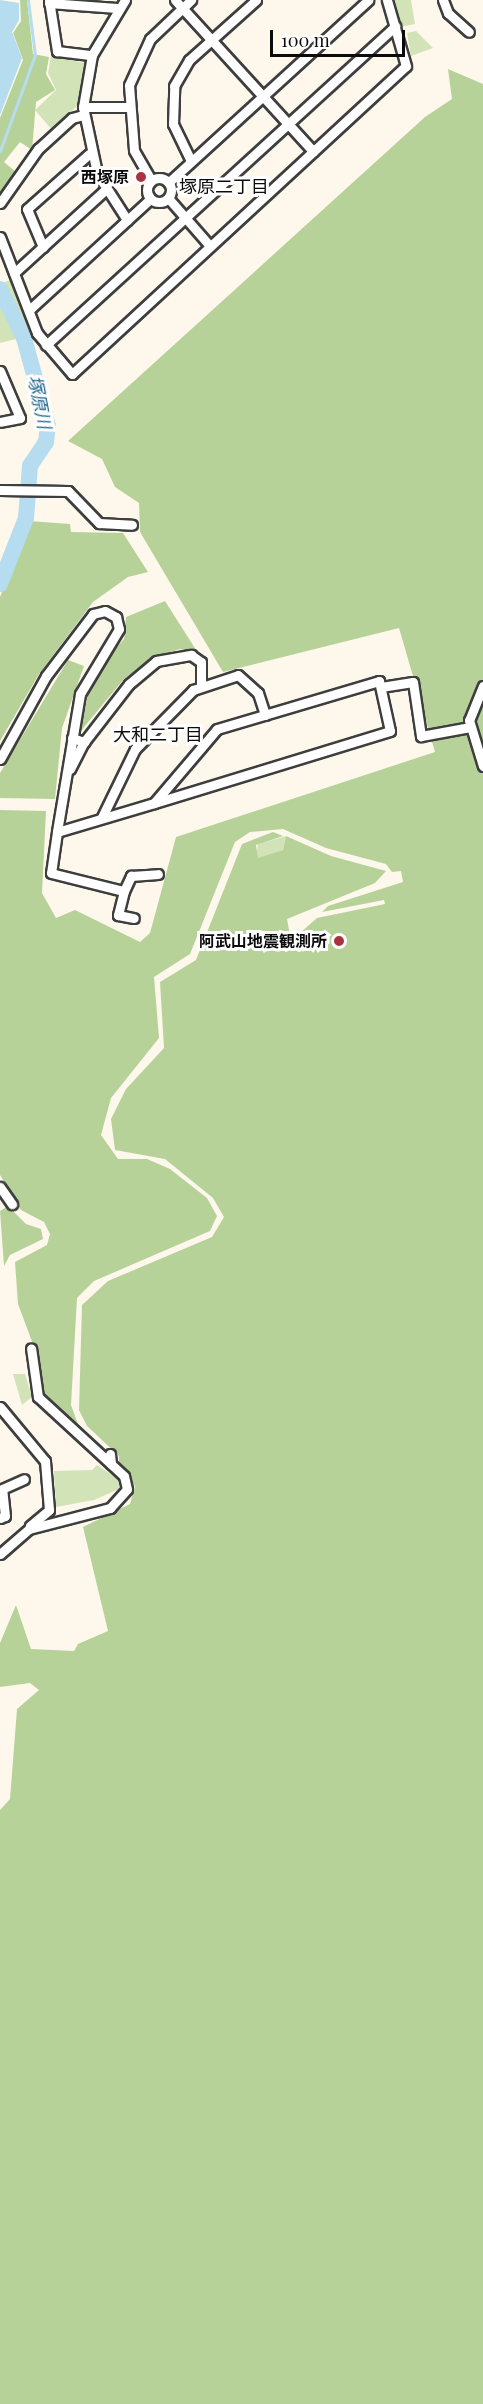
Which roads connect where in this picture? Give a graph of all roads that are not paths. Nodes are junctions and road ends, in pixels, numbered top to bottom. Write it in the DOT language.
graph roads {
  1 [pos="125,0"];
  2 [pos="191,0"];
  3 [pos="256,0"];
  4 [pos="368,0"];
  5 [pos="387,0"];
  6 [pos="443,0"];
  7 [pos="49,2"];
  8 [pos="178,4"];
  9 [pos="117,8"];
  10 [pos="395,26"];
  11 [pos="469,32"];
  12 [pos="212,40"];
  13 [pos="92,55"];
  14 [pos="263,96"];
  15 [pos="127,107"];
  16 [pos="83,111"];
  17 [pos="288,123"];
  18 [pos="313,151"];
  19 [pos="89,154"];
  20 [pos="192,161"];
  21 [pos="151,180"];
  22 [pos="169,182"];
  23 [pos="105,190"];
  24 [pos="150,199"];
  25 [pos="169,199"];
  26 [pos="0,203"];
  27 [pos="185,218"];
  28 [pos="127,220"];
  29 [pos="0,237"];
  30 [pos="210,246"];
  31 [pos="43,247"];
  32 [pos="14,273"];
  33 [pos="29,310"];
  34 [pos="46,345"];
  35 [pos="0,371"];
  36 [pos="0,422"];
  37 [pos="1,492"];
  38 [pos="132,525"];
  39 [pos="201,686"];
  40 [pos="483,686"];
  41 [pos="381,687"];
  42 [pos="265,715"];
  43 [pos="470,727"];
  44 [pos="72,738"];
  45 [pos="84,742"];
  46 [pos="0,759"];
  47 [pos="483,766"];
  48 [pos="62,787"];
  49 [pos="154,803"];
  50 [pos="102,817"];
  51 [pos="57,832"];
  52 [pos="158,874"];
  53 [pos="123,891"];
  54 [pos="134,918"];
  55 [pos="0,1187"];
  56 [pos="12,1204"];
  57 [pos="31,1348"];
  58 [pos="0,1407"];
  59 [pos="110,1454"];
  60 [pos="111,1464"];
  61 [pos="24,1479"];
  62 [pos="0,1518"];
  63 [pos="24,1532"];
  64 [pos="0,1554"];
  1 -- 9 [label="street"];
  2 -- 8 [label="street"];
  3 -- 12 [label="street"];
  4 -- 14 [label="street"];
  5 -- 10 [label="street"];
  6 -- 11 [label="street"];
  7 -- 9 [label="street"];
  7 -- 13 [label="street"];
  8 -- 12 [label="street"];
  8 -- 15 [label="street"];
  9 -- 13 [label="street"];
  10 -- 17 [label="street"];
  10 -- 18 [label="street"];
  12 -- 14 [label="street"];
  12 -- 20 [label="street"];
  13 -- 16 [label="street"];
  14 -- 17 [label="street"];
  14 -- 20 [label="street"];
  15 -- 16 [label="street"];
  15 -- 21 [label="street"];
  16 -- 19 [label="street"];
  16 -- 26 [label="street"];
  17 -- 18 [label="street"];
  17 -- 27 [label="street"];
  18 -- 30 [label="street"];
  19 -- 23 [label="street"];
  19 -- 31 [label="street"];
  20 -- 22 [label="street"];
  21 -- 22 [label="street"];
  21 -- 24 [label="street"];
  22 -- 25 [label="street"];
  23 -- 28 [label="street"];
  23 -- 31 [label="street"];
  24 -- 25 [label="street"];
  24 -- 28 [label="street"];
  25 -- 27 [label="street"];
  27 -- 30 [label="street"];
  27 -- 34 [label="street"];
  28 -- 33 [label="street"];
  29 -- 32 [label="street"];
  30 -- 34 [label="street"];
  31 -- 32 [label="street"];
  32 -- 33 [label="street"];
  33 -- 34 [label="street"];
  35 -- 36 [label="street"];
  37 -- 38 [label="street"];
  39 -- 42 [label="street"];
  39 -- 45 [label="street"];
  39 -- 50 [label="street"];
  40 -- 43 [label="street"];
  41 -- 42 [label="street"];
  41 -- 43 [label="street"];
  41 -- 49 [label="street"];
  42 -- 49 [label="street"];
  43 -- 47 [label="street"];
  44 -- 45 [label="street"];
  44 -- 46 [label="street"];
  44 -- 48 [label="street"];
  45 -- 48 [label="street"];
  48 -- 51 [label="street"];
  49 -- 50 [label="street"];
  50 -- 51 [label="street"];
  51 -- 53 [label="street"];
  52 -- 53 [label="street"];
  53 -- 54 [label="street"];
  55 -- 56 [label="street"];
  57 -- 60 [label="street"];
  58 -- 63 [label="street"];
  59 -- 60 [label="street"];
  60 -- 63 [label="street"];
  61 -- 62 [label="street"];
  63 -- 64 [label="street"];
}
